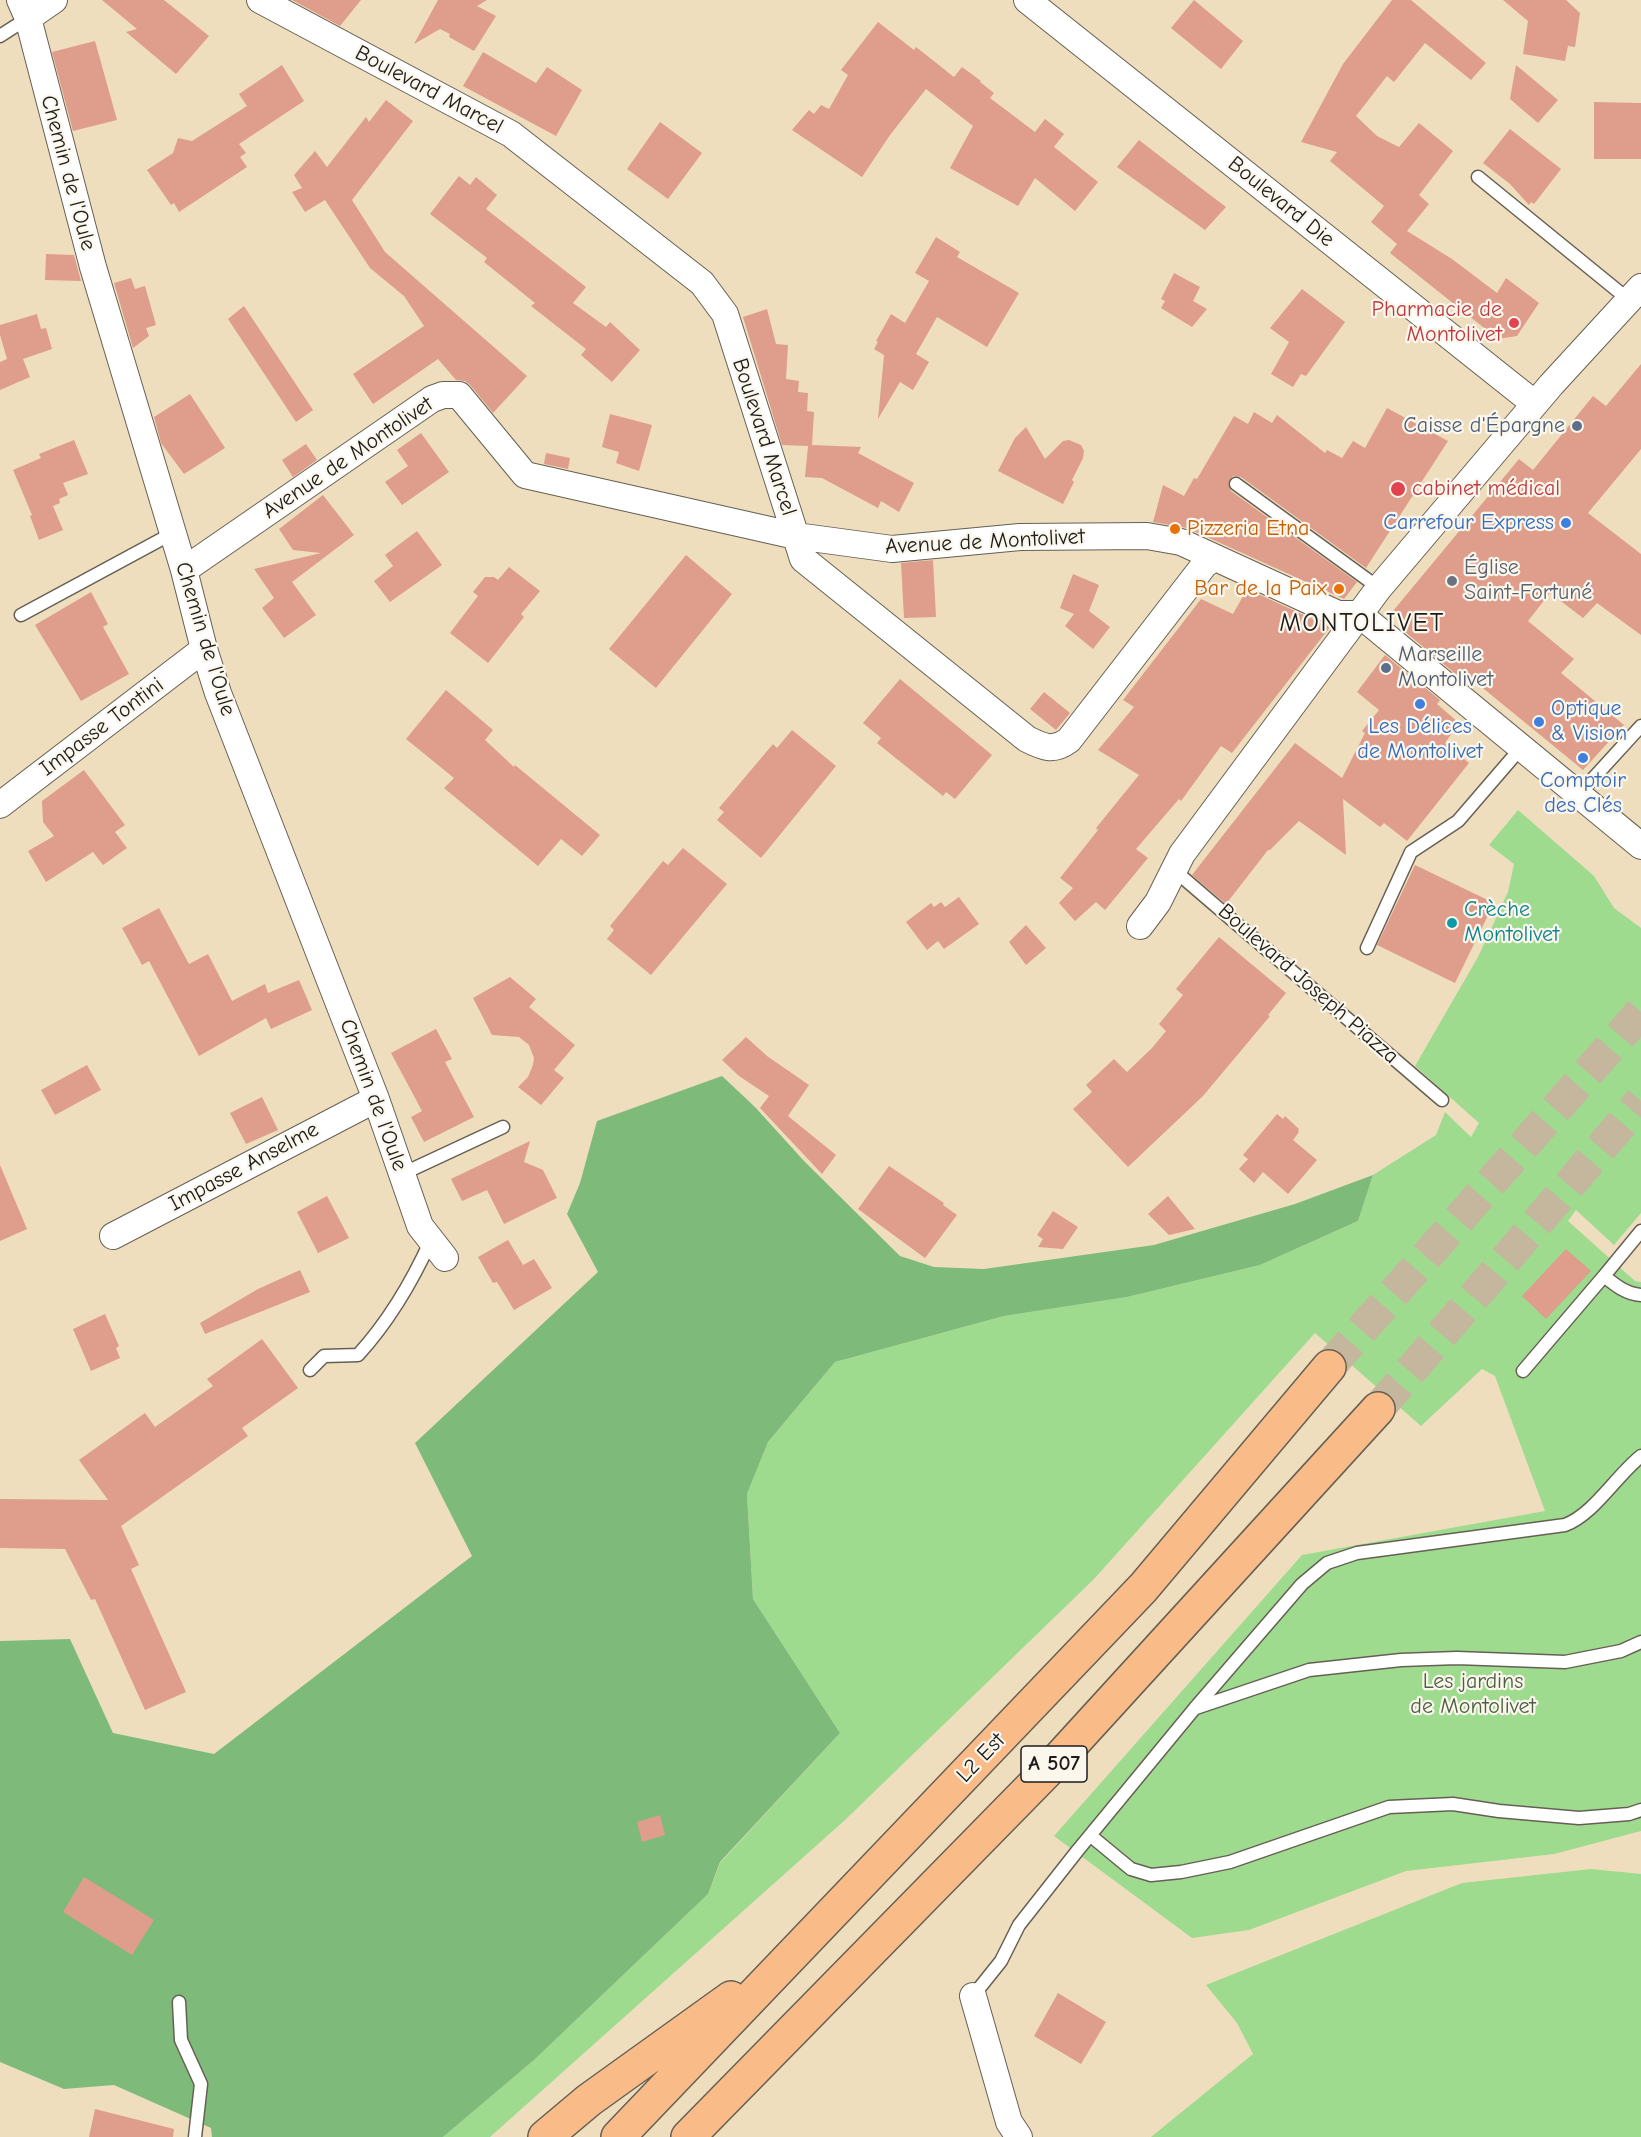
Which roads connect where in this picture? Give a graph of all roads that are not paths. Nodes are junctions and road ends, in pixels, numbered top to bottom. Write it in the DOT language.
graph roads {
  1 [pos="54,0"];
  2 [pos="260,0"];
  3 [pos="1026,0"];
  4 [pos="24,9"];
  5 [pos="0,36"];
  6 [pos="1478,177"];
  7 [pos="1635,293"];
  8 [pos="1535,404"];
  9 [pos="1236,484"];
  10 [pos="173,532"];
  11 [pos="796,536"];
  12 [pos="1215,558"];
  13 [pos="184,570"];
  14 [pos="1378,588"];
  15 [pos="1359,614"];
  16 [pos="21,615"];
  17 [pos="204,649"];
  18 [pos="1641,726"];
  19 [pos="1520,749"];
  20 [pos="1578,795"];
  21 [pos="0,805"];
  22 [pos="1641,846"];
  23 [pos="1174,870"];
  24 [pos="1140,926"];
  25 [pos="1367,948"];
  26 [pos="376,1099"];
  27 [pos="1442,1100"];
  28 [pos="503,1127"];
  29 [pos="402,1174"];
  30 [pos="1641,1231"];
  31 [pos="112,1236"];
  32 [pos="438,1249"];
  33 [pos="1604,1276"];
  34 [pos="1641,1295"];
  35 [pos="1329,1367"];
  36 [pos="309,1370"];
  37 [pos="1523,1371"];
  38 [pos="1378,1409"];
  39 [pos="1641,1456"];
  40 [pos="1641,1642"];
  41 [pos="1195,1708"];
  42 [pos="1641,1810"];
  43 [pos="1091,1836"];
  44 [pos="796,1951"];
  45 [pos="973,1996"];
  46 [pos="180,2002"];
  47 [pos="718,2107"];
  48 [pos="195,2137"];
  49 [pos="545,2137"];
  50 [pos="618,2137"];
  51 [pos="688,2137"];
  52 [pos="695,2137"];
  53 [pos="1019,2137"];
  1 -- 4 [label="street"];
  2 -- 11 [label="street, Boulevard Marcel"];
  3 -- 8 [label="street, Boulevard Die"];
  4 -- 5 [label="lane"];
  4 -- 10 [label="street, Chemin de l'Oule"];
  6 -- 7 [label="lane"];
  7 -- 8 [label="street"];
  8 -- 14 [label="street"];
  9 -- 14 [label="lane"];
  10 -- 13 [label="street, Chemin de l'Oule"];
  10 -- 16 [label="lane"];
  11 -- 12 [label="street, Avenue de Montolivet"];
  11 -- 12 [label="street, Boulevard Marcel"];
  11 -- 13 [label="street, Avenue de Montolivet"];
  12 -- 15 [label="street, Avenue de Montolivet"];
  13 -- 17 [label="street, Chemin de l'Oule"];
  14 -- 15 [label="street"];
  15 -- 19 [label="street"];
  15 -- 23 [label="street"];
  17 -- 21 [label="street, Impasse Tontini"];
  17 -- 26 [label="street, Chemin de l'Oule"];
  18 -- 20 [label="lane"];
  19 -- 20 [label="street"];
  19 -- 25 [label="lane"];
  20 -- 22 [label="street"];
  23 -- 24 [label="street"];
  23 -- 27 [label="lane, Boulevard Joseph Piazza"];
  26 -- 29 [label="street, Chemin de l'Oule"];
  26 -- 31 [label="street, Impasse Anselme"];
  28 -- 29 [label="lane"];
  29 -- 32 [label="street, Chemin de l'Oule"];
  30 -- 33 [label="lane"];
  32 -- 36 [label="lane"];
  33 -- 34 [label="lane"];
  33 -- 37 [label="lane"];
  35 -- 44 [label="highway, L2 Est / A 507"];
  38 -- 47 [label="highway, A 507"];
  39 -- 41 [label="lane"];
  40 -- 41 [label="lane"];
  41 -- 43 [label="lane"];
  42 -- 43 [label="lane"];
  43 -- 45 [label="lane"];
  44 -- 49 [label="highway"];
  44 -- 50 [label="highway, L2 Est / A 507"];
  45 -- 53 [label="street"];
  46 -- 48 [label="lane"];
  47 -- 51 [label="highway, A 507"];
  47 -- 52 [label="highway"];
}
